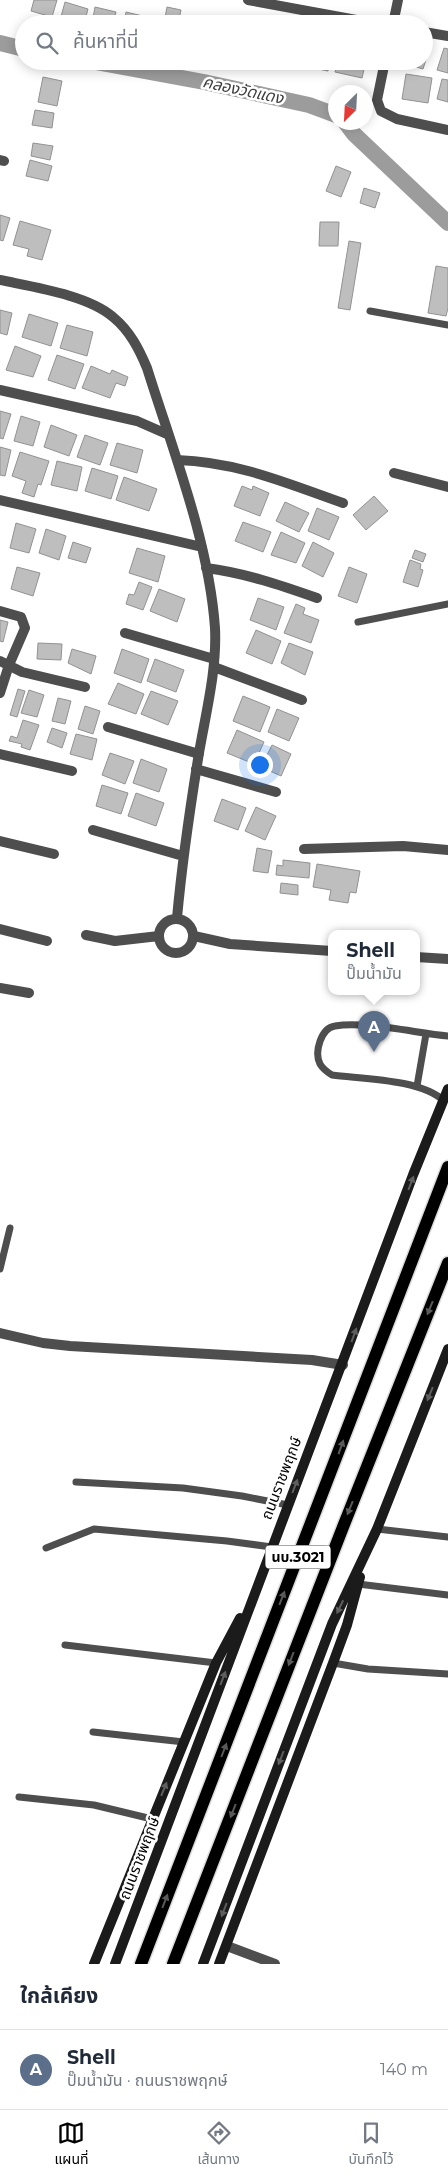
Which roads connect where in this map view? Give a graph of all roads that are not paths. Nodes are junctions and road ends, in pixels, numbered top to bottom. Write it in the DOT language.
graph roads {
  1 [pos="248,0"];
  2 [pos="398,0"];
  3 [pos="329,15"];
  4 [pos="395,15"];
  5 [pos="433,34"];
  6 [pos="448,36"];
  7 [pos="383,70"];
  8 [pos="448,130"];
  9 [pos="0,280"];
  10 [pos="370,311"];
  11 [pos="448,325"];
  12 [pos="0,390"];
  13 [pos="168,435"];
  14 [pos="177,460"];
  15 [pos="394,473"];
  16 [pos="448,487"];
  17 [pos="0,500"];
  18 [pos="343,503"];
  19 [pos="202,547"];
  20 [pos="206,568"];
  21 [pos="317,598"];
  22 [pos="448,604"];
  23 [pos="0,611"];
  24 [pos="358,622"];
  25 [pos="125,633"];
  26 [pos="4,663"];
  27 [pos="214,663"];
  28 [pos="85,687"];
  29 [pos="0,693"];
  30 [pos="302,700"];
  31 [pos="108,727"];
  32 [pos="0,754"];
  33 [pos="199,754"];
  34 [pos="196,769"];
  35 [pos="72,771"];
  36 [pos="276,792"];
  37 [pos="93,830"];
  38 [pos="0,841"];
  39 [pos="304,849"];
  40 [pos="448,850"];
  41 [pos="54,854"];
  42 [pos="183,856"];
  43 [pos="177,918"];
  44 [pos="0,929"];
  45 [pos="86,935"];
  46 [pos="159,936"];
  47 [pos="194,936"];
  48 [pos="47,941"];
  49 [pos="328,951"];
  50 [pos="420,956"];
  51 [pos="448,959"];
  52 [pos="0,988"];
  53 [pos="29,993"];
  54 [pos="426,1034"];
  55 [pos="448,1036"];
  56 [pos="417,1086"];
  57 [pos="448,1090"];
  58 [pos="444,1100"];
  59 [pos="448,1167"];
  60 [pos="10,1228"];
  61 [pos="448,1263"];
  62 [pos="0,1269"];
  63 [pos="0,1333"];
  64 [pos="448,1349"];
  65 [pos="342,1365"];
  66 [pos="444,1368"];
  67 [pos="76,1482"];
  68 [pos="288,1506"];
  69 [pos="377,1529"];
  70 [pos="448,1537"];
  71 [pos="272,1547"];
  72 [pos="368,1547"];
  73 [pos="46,1548"];
  74 [pos="260,1581"];
  75 [pos="358,1584"];
  76 [pos="448,1595"];
  77 [pos="66,1645"];
  78 [pos="216,1663"];
  79 [pos="333,1663"];
  80 [pos="448,1674"];
  81 [pos="93,1732"];
  82 [pos="184,1742"];
  83 [pos="19,1797"];
  84 [pos="152,1819"];
  85 [pos="227,1946"];
  86 [pos="173,1962"];
  87 [pos="94,1964"];
  88 [pos="115,1964"];
  89 [pos="141,1964"];
  90 [pos="203,1964"];
  91 [pos="220,1964"];
  92 [pos="275,1964"];
  1 -- 3 [label="street"];
  2 -- 4 [label="street"];
  5 -- 6 [label="street"];
  7 -- 8 [label="street"];
  9 -- 13 [label="street"];
  10 -- 11 [label="lane"];
  12 -- 13 [label="street"];
  13 -- 14 [label="street"];
  14 -- 18 [label="street"];
  14 -- 19 [label="street"];
  15 -- 16 [label="street"];
  17 -- 19 [label="street"];
  19 -- 20 [label="street"];
  20 -- 21 [label="street"];
  20 -- 27 [label="street"];
  22 -- 24 [label="lane"];
  23 -- 26 [label="street"];
  25 -- 27 [label="street"];
  26 -- 28 [label="street"];
  26 -- 29 [label="street"];
  27 -- 30 [label="street"];
  27 -- 33 [label="street"];
  31 -- 33 [label="street"];
  32 -- 35 [label="street"];
  33 -- 34 [label="street"];
  34 -- 36 [label="street"];
  34 -- 42 [label="street"];
  37 -- 42 [label="street"];
  38 -- 41 [label="street"];
  39 -- 40 [label="street"];
  42 -- 43 [label="street"];
  43 -- 46 [label="street"];
  43 -- 47 [label="street"];
  44 -- 48 [label="street"];
  45 -- 46 [label="street"];
  46 -- 47 [label="street"];
  47 -- 49 [label="street"];
  50 -- 51 [label="street"];
  52 -- 53 [label="street"];
  54 -- 55 [label="lane"];
  54 -- 56 [label="lane"];
  54 -- 56 [label="lane"];
  56 -- 58 [label="lane"];
  57 -- 58 [label="main road, ถนนราชพฤกษ์ / นบ.3021"];
  65 -- 58 [label="main road, ถนนราชพฤกษ์ / นบ.3021, one-way"];
  89 -- 59 [label="main road, นบ.3021, one-way"];
  60 -- 62 [label="lane"];
  61 -- 86 [label="main road, นบ.3021, one-way"];
  63 -- 65 [label="street"];
  64 -- 66 [label="main road"];
  68 -- 65 [label="main road, ถนนราชพฤกษ์ / นบ.3021, one-way"];
  66 -- 69 [label="main road, one-way"];
  67 -- 68 [label="lane"];
  68 -- 71 [label="main road, ถนนราชพฤกษ์ / นบ.3021"];
  69 -- 70 [label="lane"];
  69 -- 72 [label="main road"];
  71 -- 73 [label="lane"];
  71 -- 74 [label="main road, ถนนราชพฤกษ์ / นบ.3021"];
  72 -- 75 [label="main road"];
  72 -- 90 [label="main road, one-way"];
  74 -- 78 [label="main road"];
  88 -- 74 [label="main road, ถนนราชพฤกษ์ / นบ.3021, one-way"];
  75 -- 76 [label="lane"];
  75 -- 79 [label="main road"];
  77 -- 78 [label="lane"];
  78 -- 82 [label="main road"];
  79 -- 80 [label="lane"];
  79 -- 85 [label="main road"];
  81 -- 82 [label="lane"];
  84 -- 82 [label="main road, one-way"];
  83 -- 84 [label="lane"];
  84 -- 87 [label="main road"];
  85 -- 91 [label="main road"];
  85 -- 92 [label="street"];
}
